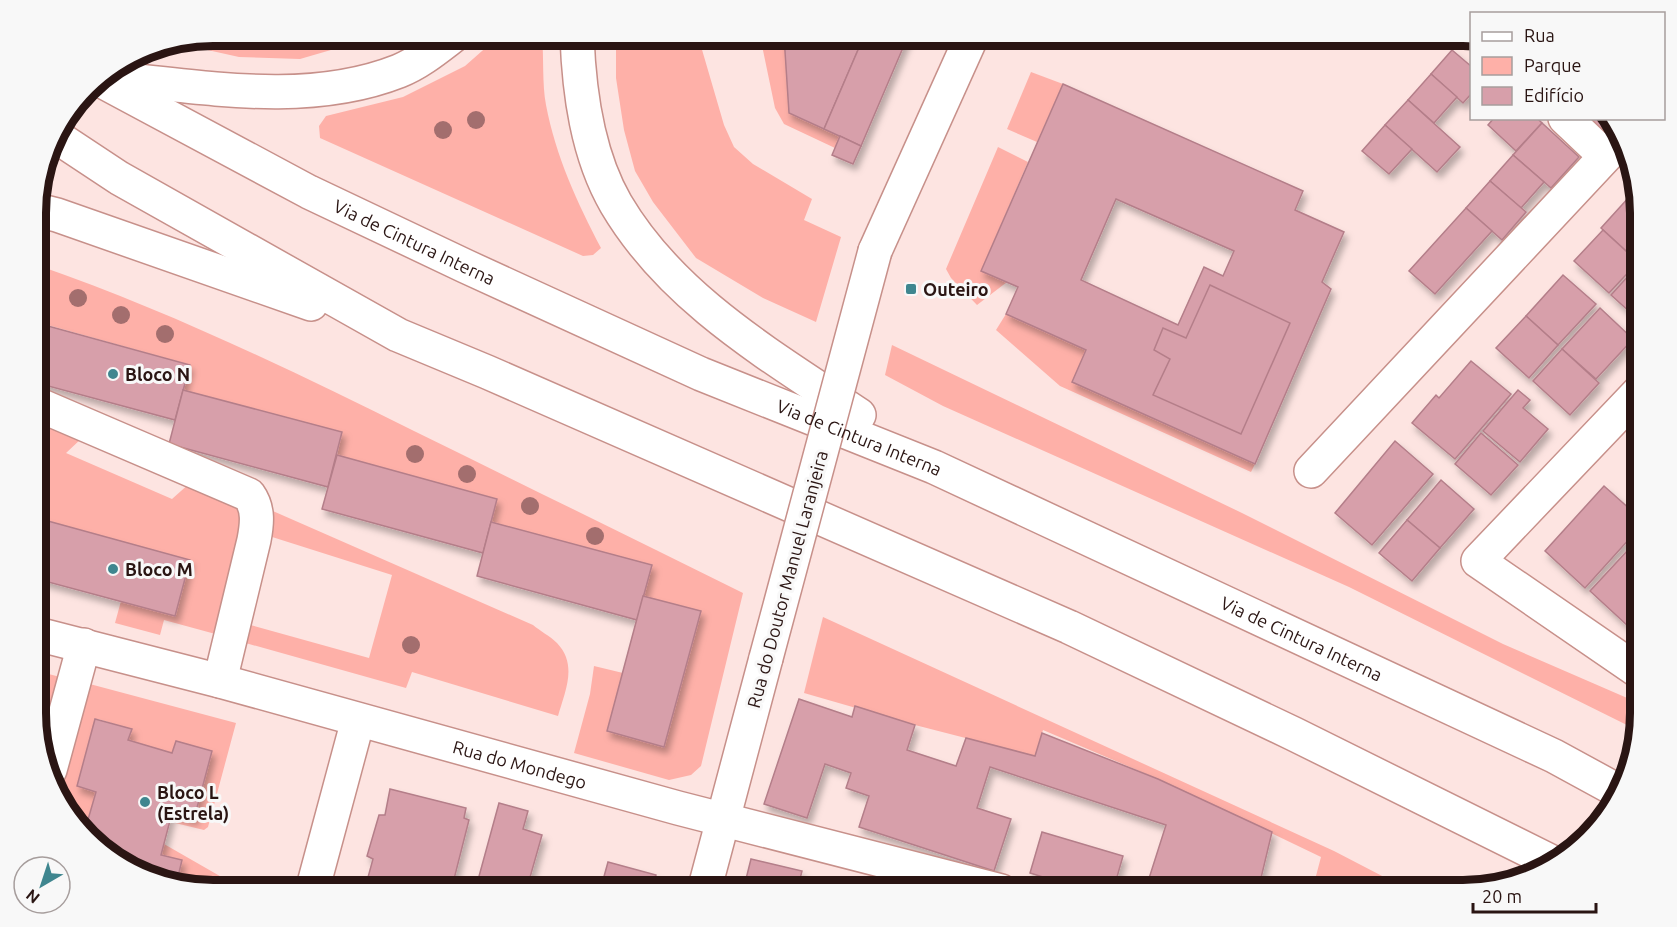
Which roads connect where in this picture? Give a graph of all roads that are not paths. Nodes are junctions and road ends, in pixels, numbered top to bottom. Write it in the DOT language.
graph roads {
  1 [pos="967,46"];
  2 [pos="439,47"];
  3 [pos="578,47"];
  4 [pos="115,79"];
  5 [pos="109,83"];
  6 [pos="1568,120"];
  7 [pos="63,141"];
  8 [pos="1613,148"];
  9 [pos="47,212"];
  10 [pos="398,335"];
  11 [pos="1630,402"];
  12 [pos="47,408"];
  13 [pos="934,467"];
  14 [pos="1311,471"];
  15 [pos="46,636"];
  16 [pos="84,645"];
  17 [pos="1630,664"];
  18 [pos="220,681"];
  19 [pos="358,720"];
  20 [pos="53,760"];
  21 [pos="1612,788"];
  22 [pos="723,820"];
  23 [pos="1545,858"];
  24 [pos="315,880"];
  25 [pos="707,880"];
  26 [pos="958,880"];
  1 -- 22 [label="main road, Rua do Doutor Manuel Laranjeira, bridge"];
  2 -- 4 [label="main road"];
  3 -- 13 [label="main road"];
  5 -- 13 [label="main road, Via de Cintura Interna"];
  6 -- 8 [label="main road"];
  7 -- 10 [label="main road"];
  8 -- 14 [label="main road"];
  9 -- 10 [label="main road"];
  10 -- 23 [label="main road"];
  11 -- 17 [label="main road"];
  12 -- 18 [label="main road"];
  13 -- 21 [label="main road, Via de Cintura Interna"];
  15 -- 16 [label="main road, Rua do Mondego"];
  16 -- 18 [label="main road, Rua do Mondego"];
  16 -- 20 [label="main road"];
  18 -- 19 [label="main road, Rua do Mondego"];
  19 -- 22 [label="main road, Rua do Mondego"];
  19 -- 24 [label="main road"];
  22 -- 25 [label="main road, Rua do Doutor Manuel Laranjeira"];
  22 -- 26 [label="main road, Rua do Mondego"];
}
